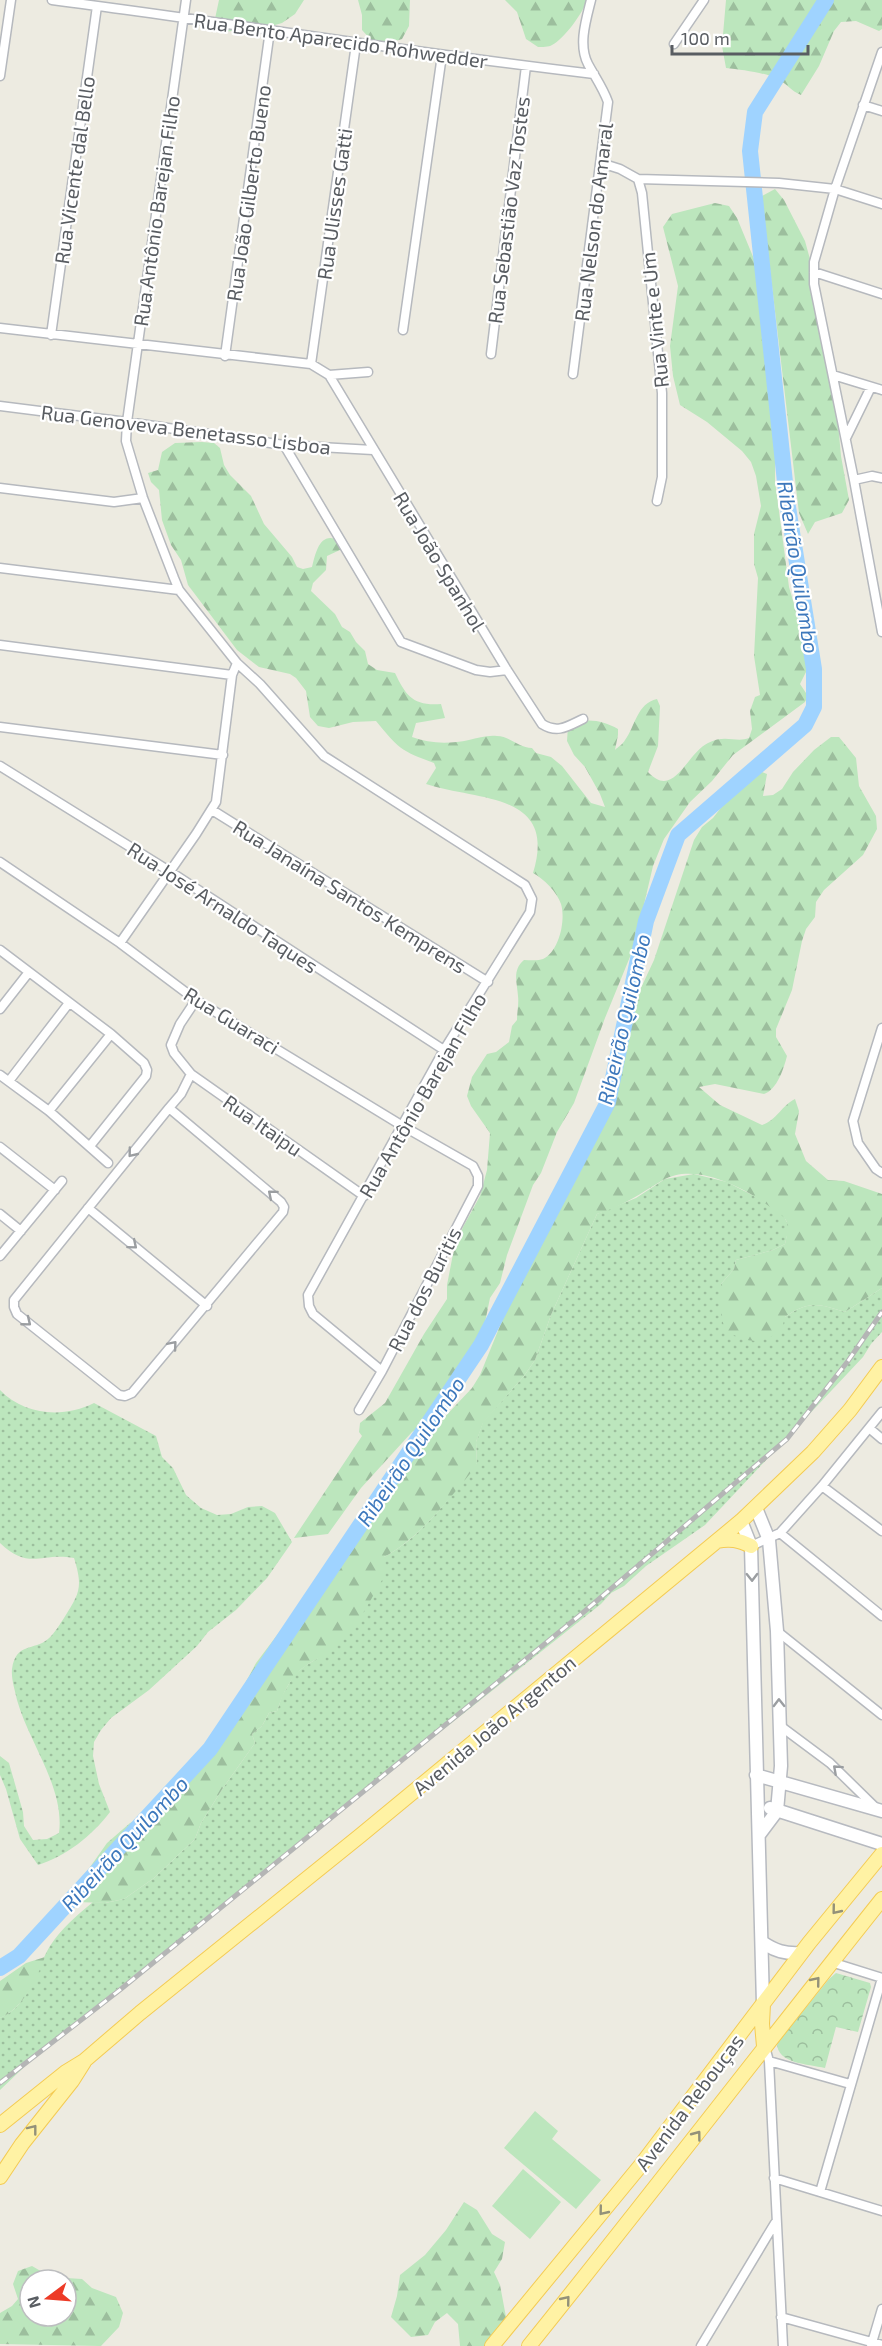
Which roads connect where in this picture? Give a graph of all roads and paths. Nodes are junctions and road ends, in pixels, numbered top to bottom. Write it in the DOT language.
graph roads {
  1 [pos="11,0"];
  2 [pos="52,0"];
  3 [pos="186,0"];
  4 [pos="591,0"];
  5 [pos="704,0"];
  6 [pos="97,6"];
  7 [pos="183,17"];
  8 [pos="270,30"];
  9 [pos="356,44"];
  10 [pos="674,44"];
  11 [pos="882,52"];
  12 [pos="442,55"];
  13 [pos="526,66"];
  14 [pos="594,74"];
  15 [pos="0,76"];
  16 [pos="862,105"];
  17 [pos="882,111"];
  18 [pos="601,163"];
  19 [pos="638,179"];
  20 [pos="835,189"];
  21 [pos="882,204"];
  22 [pos="814,272"];
  23 [pos="882,294"];
  24 [pos="0,328"];
  25 [pos="403,330"];
  26 [pos="51,334"];
  27 [pos="138,345"];
  28 [pos="491,354"];
  29 [pos="225,356"];
  30 [pos="311,364"];
  31 [pos="368,372"];
  32 [pos="573,374"];
  33 [pos="329,375"];
  34 [pos="833,375"];
  35 [pos="871,387"];
  36 [pos="882,390"];
  37 [pos="0,406"];
  38 [pos="127,422"];
  39 [pos="846,438"];
  40 [pos="284,445"];
  41 [pos="373,450"];
  42 [pos="882,478"];
  43 [pos="854,480"];
  44 [pos="0,488"];
  45 [pos="144,498"];
  46 [pos="657,501"];
  47 [pos="0,568"];
  48 [pos="882,574"];
  49 [pos="871,576"];
  50 [pos="179,590"];
  51 [pos="882,632"];
  52 [pos="0,645"];
  53 [pos="237,663"];
  54 [pos="507,670"];
  55 [pos="231,675"];
  56 [pos="584,718"];
  57 [pos="0,727"];
  58 [pos="223,755"];
  59 [pos="0,766"];
  60 [pos="212,810"];
  61 [pos="0,862"];
  62 [pos="169,871"];
  63 [pos="120,943"];
  64 [pos="0,950"];
  65 [pos="29,972"];
  66 [pos="488,982"];
  67 [pos="196,1000"];
  68 [pos="69,1003"];
  69 [pos="0,1009"];
  70 [pos="882,1029"];
  71 [pos="111,1034"];
  72 [pos="444,1050"];
  73 [pos="191,1074"];
  74 [pos="0,1075"];
  75 [pos="9,1081"];
  76 [pos="169,1108"];
  77 [pos="49,1111"];
  78 [pos="401,1125"];
  79 [pos="90,1146"];
  80 [pos="0,1147"];
  81 [pos="108,1163"];
  82 [pos="473,1166"];
  83 [pos="882,1173"];
  84 [pos="62,1181"];
  85 [pos="55,1190"];
  86 [pos="364,1196"];
  87 [pos="88,1208"];
  88 [pos="0,1214"];
  89 [pos="21,1231"];
  90 [pos="0,1256"];
  91 [pos="207,1305"];
  92 [pos="882,1367"];
  93 [pos="382,1371"];
  94 [pos="359,1410"];
  95 [pos="882,1412"];
  96 [pos="869,1428"];
  97 [pos="882,1438"];
  98 [pos="822,1486"];
  99 [pos="756,1508"];
  100 [pos="741,1521"];
  101 [pos="882,1531"];
  102 [pos="780,1533"];
  103 [pos="768,1540"];
  104 [pos="717,1541"];
  105 [pos="751,1546"];
  106 [pos="882,1616"];
  107 [pos="777,1631"];
  108 [pos="882,1715"];
  109 [pos="779,1725"];
  110 [pos="756,1774"];
  111 [pos="781,1783"];
  112 [pos="758,1803"];
  113 [pos="777,1811"];
  114 [pos="880,1811"];
  115 [pos="759,1835"];
  116 [pos="882,1844"];
  117 [pos="882,1854"];
  118 [pos="882,1899"];
  119 [pos="762,1942"];
  120 [pos="801,1953"];
  121 [pos="831,1962"];
  122 [pos="882,1978"];
  123 [pos="763,2004"];
  124 [pos="765,2046"];
  125 [pos="84,2061"];
  126 [pos="769,2061"];
  127 [pos="850,2084"];
  128 [pos="0,2125"];
  129 [pos="641,2165"];
  130 [pos="0,2177"];
  131 [pos="774,2178"];
  132 [pos="662,2182"];
  133 [pos="820,2192"];
  134 [pos="882,2211"];
  135 [pos="776,2222"];
  136 [pos="882,2308"];
  137 [pos="781,2317"];
  138 [pos="872,2344"];
  139 [pos="882,2344"];
  140 [pos="492,2346"];
  141 [pos="529,2346"];
  142 [pos="701,2346"];
  143 [pos="783,2346"];
  1 -- 15 [label="street"];
  2 -- 6 [label="street, Rua Bento Aparecido Rohwedder"];
  3 -- 7 [label="street, Rua Antônio Barejan Filho"];
  4 -- 14 [label="street, Rua Nelson do Amaral"];
  5 -- 10 [label="street"];
  6 -- 7 [label="street, Rua Bento Aparecido Rohwedder"];
  6 -- 26 [label="street, Rua Vicente dal Bello"];
  7 -- 8 [label="street, Rua Bento Aparecido Rohwedder"];
  7 -- 27 [label="street, Rua Antônio Barejan Filho"];
  8 -- 9 [label="street, Rua Bento Aparecido Rohwedder"];
  8 -- 29 [label="street, Rua João Gilberto Bueno"];
  9 -- 12 [label="street, Rua Bento Aparecido Rohwedder"];
  9 -- 30 [label="street, Rua Ulisses Gatti"];
  11 -- 16 [label="street"];
  12 -- 13 [label="street, Rua Bento Aparecido Rohwedder"];
  12 -- 25 [label="street"];
  13 -- 14 [label="street, Rua Bento Aparecido Rohwedder"];
  13 -- 28 [label="street, Rua Sebastião Vaz Tostes"];
  14 -- 18 [label="street, Rua Nelson do Amaral"];
  16 -- 17 [label="street"];
  16 -- 20 [label="street"];
  18 -- 19 [label="street"];
  18 -- 32 [label="street, Rua Nelson do Amaral"];
  19 -- 20 [label="street"];
  19 -- 46 [label="street, Rua Vinte e Um"];
  20 -- 21 [label="street"];
  20 -- 22 [label="street"];
  22 -- 23 [label="street"];
  22 -- 34 [label="street"];
  24 -- 26 [label="street"];
  26 -- 27 [label="street"];
  27 -- 29 [label="street"];
  27 -- 38 [label="street, Rua Antônio Barejan Filho"];
  29 -- 30 [label="street"];
  30 -- 33 [label="street, Rua João Spanhol"];
  31 -- 33 [label="street"];
  33 -- 41 [label="street, Rua João Spanhol"];
  34 -- 35 [label="street"];
  34 -- 39 [label="street"];
  35 -- 36 [label="street"];
  35 -- 39 [label="street"];
  37 -- 38 [label="street, Rua Genoveva Benetasso Lisboa"];
  38 -- 40 [label="street, Rua Genoveva Benetasso Lisboa"];
  38 -- 45 [label="street, Rua Antônio Barejan Filho"];
  39 -- 43 [label="street"];
  40 -- 41 [label="street, Rua Genoveva Benetasso Lisboa"];
  40 -- 54 [label="street"];
  41 -- 54 [label="street, Rua João Spanhol"];
  42 -- 43 [label="street"];
  43 -- 49 [label="street"];
  44 -- 45 [label="street"];
  45 -- 50 [label="street, Rua Antônio Barejan Filho"];
  47 -- 50 [label="street"];
  48 -- 49 [label="street"];
  49 -- 51 [label="street"];
  50 -- 53 [label="street, Rua Antônio Barejan Filho"];
  52 -- 55 [label="street"];
  53 -- 55 [label="street"];
  53 -- 66 [label="street, Rua Antônio Barejan Filho"];
  54 -- 56 [label="street, Rua João Spanhol"];
  55 -- 58 [label="street"];
  57 -- 58 [label="street"];
  58 -- 60 [label="street"];
  59 -- 62 [label="street, Rua José Arnaldo Taques"];
  60 -- 62 [label="street"];
  60 -- 66 [label="street, Rua Janaína Santos Kemprens"];
  61 -- 63 [label="street, Rua Guaraci"];
  62 -- 63 [label="street"];
  62 -- 72 [label="street, Rua José Arnaldo Taques"];
  63 -- 67 [label="street, Rua Guaraci"];
  64 -- 65 [label="street"];
  65 -- 68 [label="street"];
  65 -- 69 [label="street"];
  66 -- 72 [label="street, Rua Antônio Barejan Filho"];
  67 -- 73 [label="street, Rua Itaipu"];
  67 -- 78 [label="street, Rua Guaraci"];
  68 -- 71 [label="street"];
  68 -- 75 [label="street"];
  70 -- 83 [label="street"];
  71 -- 77 [label="street"];
  71 -- 79 [label="street"];
  72 -- 78 [label="street, Rua Antônio Barejan Filho"];
  73 -- 76 [label="street"];
  73 -- 86 [label="street, Rua Itaipu"];
  74 -- 75 [label="street"];
  75 -- 77 [label="street"];
  76 -- 87 [label="street, one-way"];
  91 -- 76 [label="street, one-way"];
  77 -- 79 [label="street"];
  78 -- 82 [label="street, Rua Guaraci"];
  78 -- 86 [label="street, Rua Antônio Barejan Filho"];
  79 -- 81 [label="street"];
  80 -- 85 [label="street"];
  82 -- 93 [label="street, Rua dos Buritis"];
  84 -- 85 [label="street"];
  85 -- 89 [label="street"];
  86 -- 93 [label="street, Rua Antônio Barejan Filho"];
  87 -- 91 [label="street, one-way"];
  87 -- 91 [label="street, one-way"];
  88 -- 89 [label="street"];
  89 -- 90 [label="street"];
  92 -- 99 [label="main road, Avenida João Argenton"];
  93 -- 94 [label="street, Rua dos Buritis"];
  95 -- 96 [label="street"];
  96 -- 97 [label="street"];
  96 -- 98 [label="street"];
  98 -- 101 [label="street"];
  98 -- 102 [label="street"];
  99 -- 100 [label="main road, Avenida João Argenton"];
  99 -- 103 [label="street"];
  100 -- 104 [label="main road, Avenida João Argenton"];
  100 -- 105 [label="street"];
  102 -- 103 [label="street"];
  102 -- 106 [label="street"];
  103 -- 105 [label="street"];
  103 -- 107 [label="street"];
  104 -- 105 [label="main road"];
  104 -- 125 [label="main road, Avenida João Argenton"];
  105 -- 110 [label="street, one-way"];
  107 -- 108 [label="street"];
  109 -- 107 [label="street, one-way"];
  109 -- 111 [label="street"];
  114 -- 109 [label="street, one-way"];
  110 -- 111 [label="street"];
  110 -- 112 [label="street"];
  111 -- 113 [label="street"];
  111 -- 114 [label="street"];
  112 -- 113 [label="street"];
  112 -- 115 [label="street"];
  113 -- 115 [label="street"];
  113 -- 116 [label="street"];
  115 -- 119 [label="street"];
  117 -- 120 [label="main road, Avenida Rebouças, one-way"];
  118 -- 121 [label="main road, Avenida Rebouças"];
  119 -- 120 [label="street"];
  119 -- 123 [label="street"];
  120 -- 123 [label="main road, Avenida Rebouças"];
  121 -- 122 [label="street"];
  124 -- 121 [label="main road, Avenida Rebouças, one-way"];
  122 -- 127 [label="street"];
  123 -- 124 [label="main road"];
  123 -- 129 [label="main road, Avenida Rebouças"];
  124 -- 126 [label="street"];
  132 -- 124 [label="main road, Avenida Rebouças, one-way"];
  125 -- 128 [label="main road, Avenida João Argenton"];
  130 -- 125 [label="main road, Avenida João Argenton, one-way"];
  126 -- 127 [label="street"];
  126 -- 131 [label="street"];
  127 -- 133 [label="street"];
  129 -- 132 [label="main road"];
  129 -- 140 [label="main road, Avenida Rebouças, one-way"];
  131 -- 133 [label="street"];
  131 -- 135 [label="street"];
  141 -- 132 [label="main road, Avenida Rebouças, one-way"];
  133 -- 134 [label="street"];
  135 -- 137 [label="street"];
  135 -- 142 [label="street"];
  136 -- 138 [label="street"];
  137 -- 138 [label="street"];
  137 -- 143 [label="street"];
  138 -- 139 [label="street"];
}
